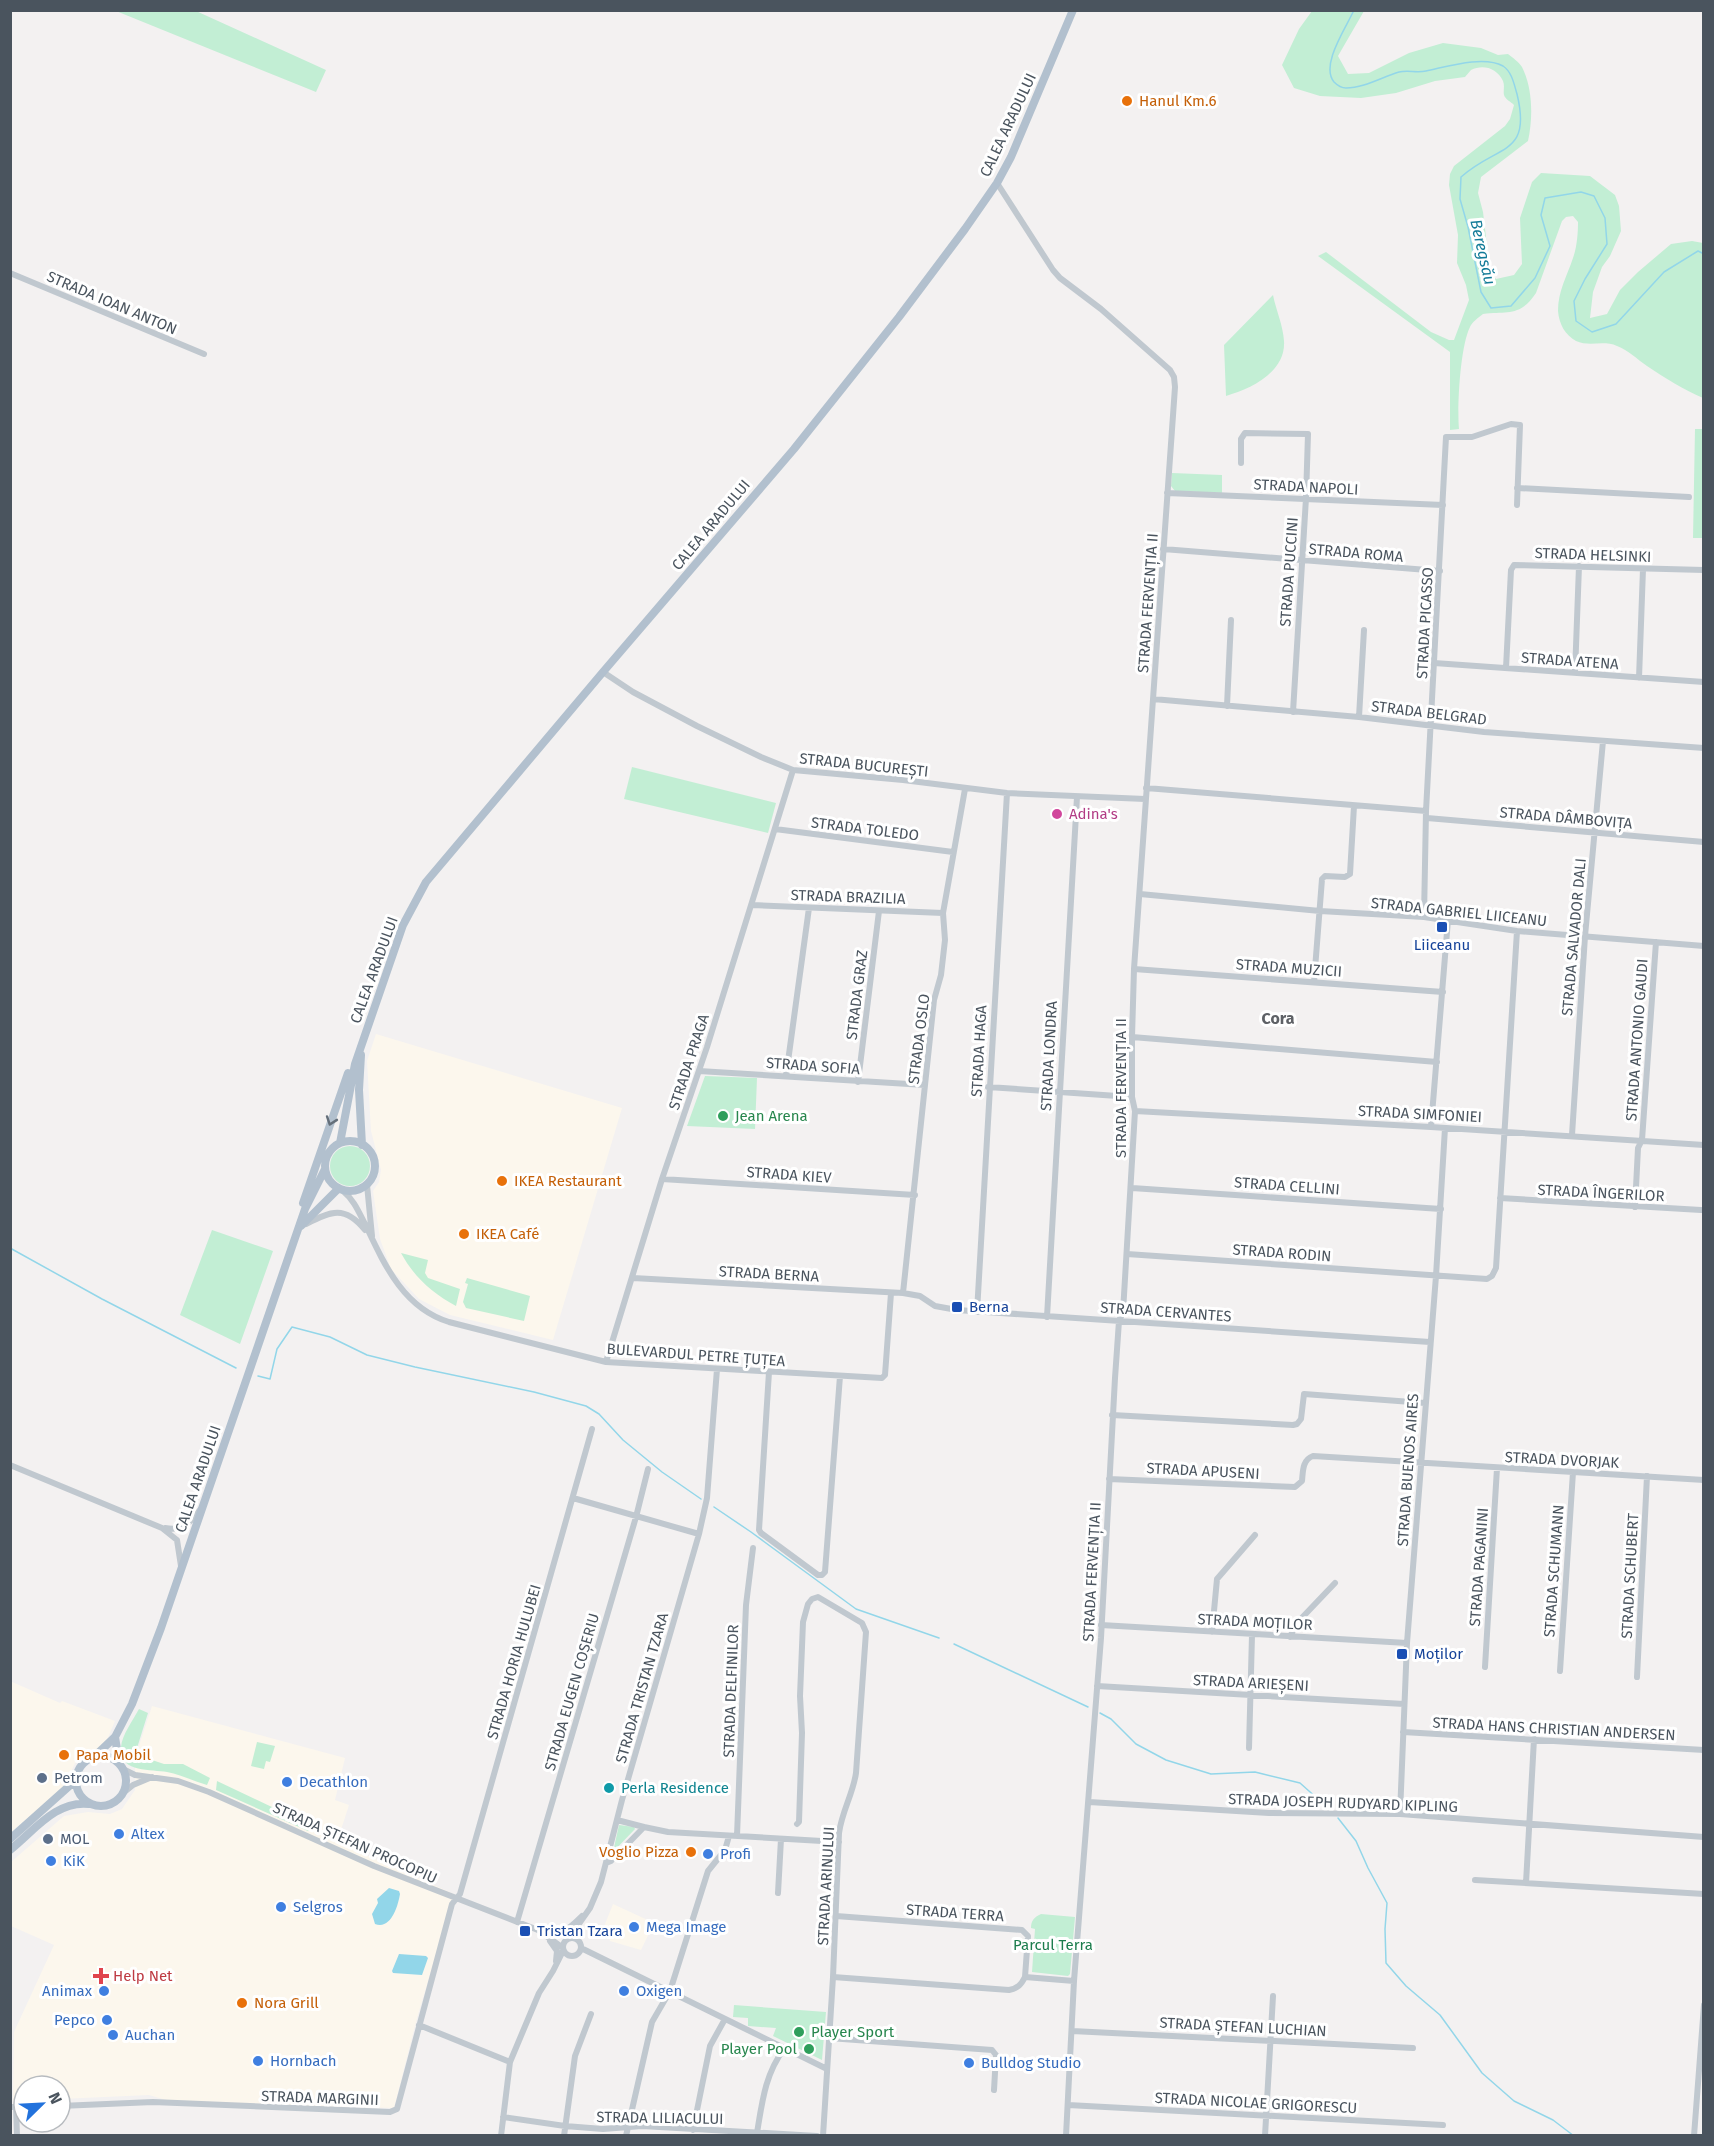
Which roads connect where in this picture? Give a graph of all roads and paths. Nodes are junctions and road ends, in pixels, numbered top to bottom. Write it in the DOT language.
graph roads {
  1 [pos="1073,10"];
  2 [pos="997,183"];
  3 [pos="10,273"];
  4 [pos="204,354"];
  5 [pos="1241,463"];
  6 [pos="1517,488"];
  7 [pos="1167,493"];
  8 [pos="1689,497"];
  9 [pos="1306,498"];
  10 [pos="1443,505"];
  11 [pos="1517,505"];
  12 [pos="1163,549"];
  13 [pos="1302,560"];
  14 [pos="1579,566"];
  15 [pos="1643,569"];
  16 [pos="1704,570"];
  17 [pos="1440,571"];
  18 [pos="1231,620"];
  19 [pos="1364,630"];
  20 [pos="1434,663"];
  21 [pos="1506,668"];
  22 [pos="603,672"];
  23 [pos="1575,673"];
  24 [pos="1639,678"];
  25 [pos="1704,682"];
  26 [pos="1153,699"];
  27 [pos="1227,706"];
  28 [pos="1293,712"];
  29 [pos="1359,717"];
  30 [pos="1431,727"];
  31 [pos="1604,741"];
  32 [pos="1704,748"];
  33 [pos="793,770"];
  34 [pos="1146,788"];
  35 [pos="965,789"];
  36 [pos="1007,793"];
  37 [pos="1077,797"];
  38 [pos="1145,799"];
  39 [pos="1354,806"];
  40 [pos="1426,815"];
  41 [pos="775,829"];
  42 [pos="1595,834"];
  43 [pos="1704,842"];
  44 [pos="953,852"];
  45 [pos="1140,894"];
  46 [pos="752,905"];
  47 [pos="809,908"];
  48 [pos="879,910"];
  49 [pos="1320,911"];
  50 [pos="943,914"];
  51 [pos="1424,917"];
  52 [pos="1448,920"];
  53 [pos="1517,931"];
  54 [pos="1585,936"];
  55 [pos="1656,942"];
  56 [pos="1704,946"];
  57 [pos="1134,969"];
  58 [pos="1314,982"];
  59 [pos="1443,992"];
  60 [pos="1132,1036"];
  61 [pos="361,1048"];
  62 [pos="1437,1062"];
  63 [pos="699,1071"];
  64 [pos="786,1076"];
  65 [pos="858,1082"];
  66 [pos="925,1085"];
  67 [pos="988,1087"];
  68 [pos="1059,1093"];
  69 [pos="1132,1097"];
  70 [pos="1135,1112"];
  71 [pos="1431,1127"];
  72 [pos="1445,1128"];
  73 [pos="1504,1131"];
  74 [pos="1572,1135"];
  75 [pos="1642,1140"];
  76 [pos="340,1143"];
  77 [pos="362,1144"];
  78 [pos="1704,1145"];
  79 [pos="325,1169"];
  80 [pos="662,1179"];
  81 [pos="367,1185"];
  82 [pos="1132,1188"];
  83 [pos="341,1190"];
  84 [pos="915,1195"];
  85 [pos="1500,1198"];
  86 [pos="1635,1207"];
  87 [pos="1441,1209"];
  88 [pos="1701,1210"];
  89 [pos="300,1227"];
  90 [pos="372,1240"];
  91 [pos="1127,1254"];
  92 [pos="1436,1276"];
  93 [pos="633,1278"];
  94 [pos="891,1293"];
  95 [pos="903,1293"];
  96 [pos="977,1312"];
  97 [pos="1047,1317"];
  98 [pos="1119,1321"];
  99 [pos="1430,1342"];
  100 [pos="606,1362"];
  101 [pos="717,1369"];
  102 [pos="769,1372"];
  103 [pos="840,1376"];
  104 [pos="1425,1402"];
  105 [pos="1112,1415"];
  106 [pos="592,1429"];
  107 [pos="1419,1464"];
  108 [pos="10,1465"];
  109 [pos="1497,1468"];
  110 [pos="648,1469"];
  111 [pos="1573,1472"];
  112 [pos="1647,1476"];
  113 [pos="1109,1479"];
  114 [pos="1704,1480"];
  115 [pos="1295,1487"];
  116 [pos="573,1498"];
  117 [pos="203,1507"];
  118 [pos="636,1516"];
  119 [pos="162,1527"];
  120 [pos="699,1534"];
  121 [pos="1255,1535"];
  122 [pos="753,1548"];
  123 [pos="182,1569"];
  124 [pos="1335,1583"];
  125 [pos="1101,1625"];
  126 [pos="1212,1632"];
  127 [pos="1252,1635"];
  128 [pos="1290,1636"];
  129 [pos="1407,1643"];
  130 [pos="1485,1667"];
  131 [pos="1560,1671"];
  132 [pos="1637,1677"];
  133 [pos="1097,1686"];
  134 [pos="1249,1695"];
  135 [pos="1404,1704"];
  136 [pos="1403,1732"];
  137 [pos="115,1737"];
  138 [pos="1534,1739"];
  139 [pos="1249,1748"];
  140 [pos="1704,1750"];
  141 [pos="95,1756"];
  142 [pos="121,1766"];
  143 [pos="153,1777"];
  144 [pos="76,1780"];
  145 [pos="122,1794"];
  146 [pos="1089,1802"];
  147 [pos="92,1804"];
  148 [pos="1400,1814"];
  149 [pos="616,1820"];
  150 [pos="1529,1825"];
  151 [pos="644,1827"];
  152 [pos="733,1836"];
  153 [pos="1704,1837"];
  154 [pos="10,1839"];
  155 [pos="781,1839"];
  156 [pos="796,1839"];
  157 [pos="839,1842"];
  158 [pos="10,1850"];
  159 [pos="606,1863"];
  160 [pos="1475,1880"];
  161 [pos="1526,1883"];
  162 [pos="778,1893"];
  163 [pos="1704,1894"];
  164 [pos="456,1899"];
  165 [pos="590,1908"];
  166 [pos="585,1916"];
  167 [pos="836,1916"];
  168 [pos="518,1922"];
  169 [pos="538,1930"];
  170 [pos="546,1935"];
  171 [pos="568,1939"];
  172 [pos="577,1940"];
  173 [pos="563,1949"];
  174 [pos="579,1951"];
  175 [pos="570,1956"];
  176 [pos="553,1971"];
  177 [pos="833,1977"];
  178 [pos="1025,1977"];
  179 [pos="1074,1981"];
  180 [pos="670,1991"];
  181 [pos="1273,1996"];
  182 [pos="1704,2005"];
  183 [pos="591,2014"];
  184 [pos="725,2019"];
  185 [pos="419,2025"];
  186 [pos="1072,2031"];
  187 [pos="829,2038"];
  188 [pos="1270,2041"];
  189 [pos="1413,2048"];
  190 [pos="784,2049"];
  191 [pos="1702,2056"];
  192 [pos="510,2062"];
  193 [pos="827,2069"];
  194 [pos="994,2090"];
  195 [pos="72,2105"];
  196 [pos="1068,2106"];
  197 [pos="1266,2116"];
  198 [pos="503,2117"];
  199 [pos="565,2126"];
  200 [pos="1443,2126"];
  201 [pos="628,2127"];
  202 [pos="693,2130"];
  203 [pos="756,2133"];
  204 [pos="501,2136"];
  205 [pos="564,2136"];
  206 [pos="626,2136"];
  207 [pos="817,2136"];
  208 [pos="823,2136"];
  209 [pos="1066,2136"];
  210 [pos="1265,2136"];
  211 [pos="1694,2136"];
  1 -- 2 [label="main road, CALEA ARADULUI"];
  2 -- 7 [label="street, STRADA FERVENȚIA II"];
  2 -- 22 [label="main road, CALEA ARADULUI"];
  3 -- 4 [label="street, STRADA IOAN ANTON"];
  5 -- 9 [label="street, STRADA PUCCINI"];
  6 -- 8 [label="street"];
  6 -- 10 [label="street, STRADA PICASSO"];
  6 -- 11 [label="street"];
  7 -- 9 [label="street, STRADA NAPOLI"];
  7 -- 12 [label="street, STRADA FERVENȚIA II"];
  9 -- 10 [label="street, STRADA NAPOLI"];
  9 -- 13 [label="street, STRADA PUCCINI"];
  10 -- 17 [label="street, STRADA PICASSO"];
  12 -- 13 [label="street, STRADA ROMA"];
  12 -- 26 [label="street, STRADA FERVENȚIA II"];
  13 -- 17 [label="street, STRADA ROMA"];
  13 -- 28 [label="street, STRADA PUCCINI"];
  14 -- 15 [label="street, STRADA HELSINKI"];
  14 -- 21 [label="street, STRADA HELSINKI"];
  14 -- 23 [label="street"];
  15 -- 16 [label="street, STRADA HELSINKI"];
  15 -- 24 [label="street"];
  17 -- 20 [label="street, STRADA PICASSO"];
  18 -- 27 [label="street"];
  19 -- 29 [label="street"];
  20 -- 21 [label="street, STRADA ATENA"];
  20 -- 30 [label="street, STRADA PICASSO"];
  21 -- 23 [label="street, STRADA ATENA"];
  22 -- 33 [label="street, STRADA BUCUREȘTI"];
  22 -- 61 [label="main road, CALEA ARADULUI"];
  23 -- 24 [label="street, STRADA ATENA"];
  24 -- 25 [label="street, STRADA ATENA"];
  26 -- 27 [label="street, STRADA BELGRAD"];
  26 -- 34 [label="street, STRADA FERVENȚIA II"];
  27 -- 28 [label="street, STRADA BELGRAD"];
  28 -- 29 [label="street, STRADA BELGRAD"];
  29 -- 30 [label="street, STRADA BELGRAD"];
  30 -- 31 [label="street, STRADA BELGRAD"];
  30 -- 40 [label="street, STRADA PICASSO"];
  31 -- 32 [label="street, STRADA BELGRAD"];
  31 -- 42 [label="street, STRADA SALVADOR DALI"];
  33 -- 35 [label="street, STRADA BUCUREȘTI"];
  33 -- 41 [label="street, STRADA PRAGA"];
  34 -- 38 [label="street, STRADA FERVENȚIA II"];
  34 -- 39 [label="street"];
  35 -- 36 [label="street, STRADA BUCUREȘTI"];
  35 -- 44 [label="street, STRADA OSLO"];
  36 -- 37 [label="street, STRADA BUCUREȘTI"];
  36 -- 67 [label="street, STRADA HAGA"];
  37 -- 38 [label="street, STRADA BUCUREȘTI"];
  37 -- 68 [label="street, STRADA LONDRA"];
  38 -- 45 [label="street, STRADA FERVENȚIA II"];
  39 -- 40 [label="street"];
  39 -- 49 [label="street"];
  40 -- 42 [label="street, STRADA DÂMBOVIȚA"];
  40 -- 51 [label="street, STRADA PICASSO"];
  41 -- 44 [label="street, STRADA TOLEDO"];
  41 -- 46 [label="street, STRADA PRAGA"];
  42 -- 43 [label="street, STRADA DÂMBOVIȚA"];
  42 -- 54 [label="street, STRADA SALVADOR DALI"];
  44 -- 50 [label="street, STRADA OSLO"];
  45 -- 49 [label="street, STRADA GABRIEL LIICEANU"];
  45 -- 57 [label="street, STRADA FERVENȚIA II"];
  46 -- 47 [label="street, STRADA BRAZILIA"];
  46 -- 63 [label="street, STRADA PRAGA"];
  47 -- 48 [label="street, STRADA BRAZILIA"];
  47 -- 64 [label="street"];
  48 -- 50 [label="street, STRADA BRAZILIA"];
  48 -- 65 [label="street, STRADA GRAZ"];
  49 -- 51 [label="street, STRADA GABRIEL LIICEANU"];
  49 -- 58 [label="street"];
  50 -- 66 [label="street, STRADA OSLO"];
  51 -- 52 [label="street, STRADA GABRIEL LIICEANU"];
  52 -- 53 [label="street, STRADA GABRIEL LIICEANU"];
  52 -- 59 [label="street"];
  53 -- 54 [label="street, STRADA GABRIEL LIICEANU"];
  53 -- 73 [label="street"];
  54 -- 55 [label="street, STRADA GABRIEL LIICEANU"];
  54 -- 74 [label="street, STRADA SALVADOR DALI"];
  55 -- 56 [label="street, STRADA GABRIEL LIICEANU"];
  55 -- 75 [label="street, STRADA ANTONIO GAUDI"];
  57 -- 58 [label="street, STRADA MUZICII"];
  57 -- 60 [label="street, STRADA FERVENȚIA II"];
  58 -- 59 [label="street, STRADA MUZICII"];
  59 -- 62 [label="street"];
  60 -- 62 [label="street"];
  60 -- 69 [label="street, STRADA FERVENȚIA II"];
  61 -- 76 [label="main road, CALEA ARADULUI"];
  61 -- 77 [label="main road, CALEA ARADULUI"];
  61 -- 89 [label="main road, one-way"];
  62 -- 71 [label="street"];
  63 -- 64 [label="street, STRADA SOFIA"];
  63 -- 80 [label="street, STRADA PRAGA"];
  64 -- 65 [label="street, STRADA SOFIA"];
  65 -- 66 [label="street, STRADA SOFIA"];
  66 -- 84 [label="street, STRADA OSLO"];
  67 -- 68 [label="street"];
  67 -- 96 [label="street, STRADA HAGA"];
  68 -- 69 [label="street"];
  68 -- 97 [label="street, STRADA LONDRA"];
  69 -- 70 [label="street, STRADA FERVENȚIA II"];
  70 -- 71 [label="street, STRADA SIMFONIEI"];
  70 -- 82 [label="street, STRADA FERVENȚIA II"];
  71 -- 72 [label="street, STRADA SIMFONIEI"];
  72 -- 73 [label="street, STRADA SIMFONIEI"];
  72 -- 87 [label="street, STRADA BUENOS AIRES"];
  73 -- 74 [label="street, STRADA SIMFONIEI"];
  73 -- 85 [label="street"];
  74 -- 75 [label="street, STRADA SIMFONIEI"];
  75 -- 78 [label="street, STRADA SIMFONIEI"];
  75 -- 86 [label="street, STRADA ANTONIO GAUDI"];
  76 -- 77 [label="main road"];
  76 -- 79 [label="main road"];
  77 -- 81 [label="main road"];
  79 -- 83 [label="main road"];
  79 -- 89 [label="main road, CALEA ARADULUI"];
  80 -- 84 [label="street, STRADA KIEV"];
  80 -- 93 [label="street, STRADA PRAGA"];
  81 -- 83 [label="main road"];
  81 -- 90 [label="street, BULEVARDUL PETRE ȚUȚEA"];
  82 -- 87 [label="street, STRADA CELLINI"];
  82 -- 91 [label="street, STRADA FERVENȚIA II"];
  83 -- 89 [label="main road, CALEA ARADULUI"];
  83 -- 90 [label="street, BULEVARDUL PETRE ȚUȚEA"];
  84 -- 95 [label="street, STRADA OSLO"];
  85 -- 86 [label="street, STRADA ÎNGERILOR"];
  85 -- 92 [label="street, STRADA RODIN"];
  86 -- 88 [label="street, STRADA ÎNGERILOR"];
  87 -- 92 [label="street, STRADA BUENOS AIRES"];
  89 -- 90 [label="street"];
  89 -- 117 [label="main road, CALEA ARADULUI"];
  90 -- 100 [label="street, BULEVARDUL PETRE ȚUȚEA"];
  91 -- 92 [label="street, STRADA RODIN"];
  91 -- 98 [label="street, STRADA FERVENȚIA II"];
  92 -- 99 [label="street, STRADA BUENOS AIRES"];
  93 -- 94 [label="street, STRADA BERNA"];
  93 -- 100 [label="street, STRADA PRAGA"];
  94 -- 95 [label="street, STRADA BERNA"];
  94 -- 103 [label="street, BULEVARDUL PETRE ȚUȚEA"];
  95 -- 96 [label="street, STRADA CERVANTES"];
  96 -- 97 [label="street, STRADA CERVANTES"];
  97 -- 98 [label="street, STRADA CERVANTES"];
  98 -- 99 [label="street, STRADA CERVANTES"];
  98 -- 105 [label="street, STRADA FERVENȚIA II"];
  99 -- 104 [label="street, STRADA BUENOS AIRES"];
  100 -- 101 [label="street, BULEVARDUL PETRE ȚUȚEA"];
  101 -- 102 [label="street, BULEVARDUL PETRE ȚUȚEA"];
  101 -- 120 [label="street, STRADA TRISTAN TZARA"];
  102 -- 103 [label="street, BULEVARDUL PETRE ȚUȚEA"];
  102 -- 103 [label="street"];
  104 -- 105 [label="street"];
  104 -- 107 [label="street, STRADA BUENOS AIRES"];
  105 -- 113 [label="street, STRADA FERVENȚIA II"];
  106 -- 116 [label="street, STRADA HORIA HULUBEI"];
  107 -- 109 [label="street, STRADA DVORJAK"];
  107 -- 115 [label="street, STRADA DVORJAK"];
  107 -- 129 [label="street, STRADA BUENOS AIRES"];
  108 -- 119 [label="street"];
  109 -- 111 [label="street, STRADA DVORJAK"];
  109 -- 130 [label="street, STRADA PAGANINI"];
  110 -- 118 [label="street, STRADA EUGEN COȘERIU"];
  111 -- 112 [label="street, STRADA DVORJAK"];
  111 -- 131 [label="street, STRADA SCHUMANN"];
  112 -- 114 [label="street, STRADA DVORJAK"];
  112 -- 132 [label="street, STRADA SCHUBERT"];
  113 -- 115 [label="street, STRADA APUSENI"];
  113 -- 125 [label="street, STRADA FERVENȚIA II"];
  116 -- 118 [label="street"];
  116 -- 164 [label="street, STRADA HORIA HULUBEI"];
  117 -- 119 [label="street"];
  117 -- 123 [label="main road, CALEA ARADULUI"];
  118 -- 120 [label="street"];
  118 -- 168 [label="street, STRADA EUGEN COȘERIU"];
  119 -- 123 [label="street"];
  120 -- 149 [label="street, STRADA TRISTAN TZARA"];
  121 -- 126 [label="street"];
  122 -- 152 [label="street, STRADA DELFINILOR"];
  123 -- 137 [label="main road, CALEA ARADULUI"];
  124 -- 128 [label="street"];
  125 -- 126 [label="street, STRADA MOȚILOR"];
  125 -- 133 [label="street, STRADA FERVENȚIA II"];
  126 -- 127 [label="street, STRADA MOȚILOR"];
  127 -- 128 [label="street, STRADA MOȚILOR"];
  127 -- 134 [label="street"];
  128 -- 129 [label="street, STRADA MOȚILOR"];
  129 -- 135 [label="street, STRADA BUENOS AIRES"];
  133 -- 134 [label="street, STRADA ARIEȘENI"];
  133 -- 146 [label="street, STRADA FERVENȚIA II"];
  134 -- 135 [label="street, STRADA ARIEȘENI"];
  134 -- 139 [label="street"];
  135 -- 136 [label="street, STRADA BUENOS AIRES"];
  136 -- 138 [label="street, STRADA HANS CHRISTIAN ANDERSEN"];
  136 -- 148 [label="street, STRADA BUENOS AIRES"];
  137 -- 141 [label="main road, CALEA ARADULUI"];
  137 -- 142 [label="main road"];
  138 -- 140 [label="street, STRADA HANS CHRISTIAN ANDERSEN"];
  138 -- 150 [label="street"];
  141 -- 142 [label="main road"];
  141 -- 144 [label="main road"];
  142 -- 143 [label="street, STRADA ȘTEFAN PROCOPIU"];
  142 -- 145 [label="main road"];
  143 -- 145 [label="street"];
  143 -- 164 [label="street, STRADA ȘTEFAN PROCOPIU"];
  144 -- 147 [label="main road"];
  144 -- 154 [label="main road"];
  145 -- 147 [label="main road"];
  146 -- 148 [label="street, STRADA JOSEPH RUDYARD KIPLING"];
  146 -- 179 [label="street, STRADA FERVENȚIA II"];
  147 -- 158 [label="main road"];
  148 -- 150 [label="street, STRADA JOSEPH RUDYARD KIPLING"];
  149 -- 151 [label="street"];
  149 -- 159 [label="street, STRADA TRISTAN TZARA"];
  150 -- 153 [label="street, STRADA JOSEPH RUDYARD KIPLING"];
  150 -- 161 [label="street"];
  151 -- 152 [label="street"];
  151 -- 159 [label="street"];
  152 -- 155 [label="street"];
  152 -- 180 [label="street"];
  155 -- 156 [label="street"];
  155 -- 162 [label="street"];
  156 -- 157 [label="street"];
  156 -- 157 [label="street, STRADA ARINULUI"];
  157 -- 167 [label="street, STRADA ARINULUI"];
  159 -- 165 [label="street, STRADA TRISTAN TZARA"];
  160 -- 161 [label="street"];
  161 -- 163 [label="street"];
  164 -- 168 [label="street, STRADA ȘTEFAN PROCOPIU"];
  164 -- 185 [label="street, STRADA MARGINII"];
  165 -- 166 [label="street, STRADA TRISTAN TZARA"];
  165 -- 169 [label="street"];
  166 -- 171 [label="street, STRADA TRISTAN TZARA"];
  166 -- 172 [label="street, STRADA TRISTAN TZARA"];
  167 -- 177 [label="street, STRADA ARINULUI"];
  167 -- 178 [label="street, STRADA TERRA"];
  168 -- 169 [label="street, STRADA ȘTEFAN PROCOPIU"];
  169 -- 170 [label="street, STRADA ȘTEFAN PROCOPIU"];
  169 -- 176 [label="street"];
  170 -- 171 [label="street, STRADA ȘTEFAN PROCOPIU"];
  170 -- 173 [label="street, STRADA ȘTEFAN PROCOPIU"];
  171 -- 172 [label="street"];
  171 -- 173 [label="street"];
  172 -- 174 [label="street"];
  173 -- 175 [label="street"];
  173 -- 176 [label="street"];
  174 -- 175 [label="street"];
  174 -- 180 [label="street"];
  175 -- 176 [label="street"];
  176 -- 192 [label="street"];
  177 -- 178 [label="street"];
  177 -- 187 [label="street, STRADA ARINULUI"];
  178 -- 179 [label="street"];
  179 -- 186 [label="street, STRADA FERVENȚIA II"];
  180 -- 184 [label="street"];
  180 -- 201 [label="street"];
  181 -- 188 [label="street"];
  182 -- 191 [label="street"];
  183 -- 199 [label="street"];
  184 -- 190 [label="street"];
  184 -- 202 [label="street"];
  185 -- 192 [label="street"];
  185 -- 195 [label="street, STRADA MARGINII"];
  186 -- 188 [label="street, STRADA ȘTEFAN LUCHIAN"];
  186 -- 196 [label="street, STRADA FERVENȚIA II"];
  187 -- 193 [label="street, STRADA ARINULUI"];
  187 -- 194 [label="street"];
  188 -- 189 [label="street, STRADA ȘTEFAN LUCHIAN"];
  188 -- 197 [label="street"];
  190 -- 193 [label="street"];
  190 -- 203 [label="street"];
  191 -- 211 [label="street"];
  192 -- 198 [label="street"];
  193 -- 208 [label="street, STRADA ARINULUI"];
  196 -- 197 [label="street, STRADA NICOLAE GRIGORESCU"];
  196 -- 209 [label="street, STRADA FERVENȚIA II"];
  197 -- 200 [label="street, STRADA NICOLAE GRIGORESCU"];
  197 -- 210 [label="street"];
  198 -- 199 [label="street, STRADA LILIACULUI"];
  198 -- 204 [label="street"];
  199 -- 201 [label="street, STRADA LILIACULUI"];
  199 -- 205 [label="street"];
  201 -- 202 [label="street, STRADA LILIACULUI"];
  201 -- 206 [label="street"];
  202 -- 203 [label="street, STRADA LILIACULUI"];
  203 -- 207 [label="street, STRADA LILIACULUI"];
}
